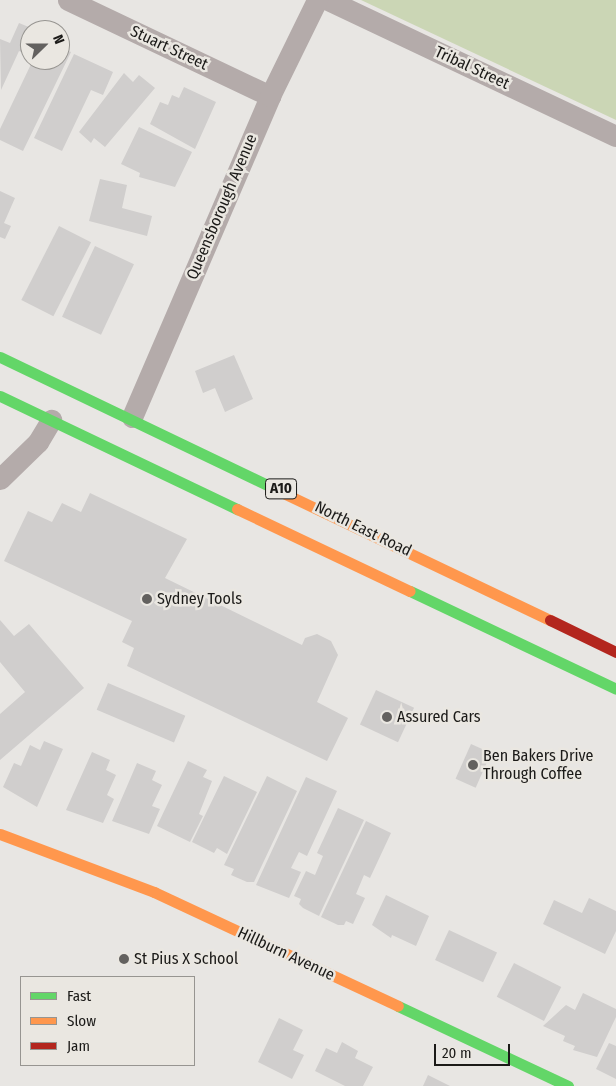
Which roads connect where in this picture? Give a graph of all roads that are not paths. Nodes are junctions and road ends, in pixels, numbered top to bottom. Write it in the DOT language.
graph roads {
  1 [pos="68,0"];
  2 [pos="317,0"];
  3 [pos="328,0"];
  4 [pos="270,96"];
  5 [pos="616,136"];
  6 [pos="0,357"];
  7 [pos="65,387"];
  8 [pos="0,396"];
  9 [pos="55,412"];
  10 [pos="124,436"];
  11 [pos="0,480"];
  12 [pos="616,652"];
  13 [pos="616,689"];
  14 [pos="0,834"];
  15 [pos="568,1086"];
  1 -- 4 [label="street, Stuart Street"];
  2 -- 4 [label="street, Queensborough Avenue"];
  3 -- 5 [label="street, Tribal Street"];
  4 -- 10 [label="street, Queensborough Avenue"];
  6 -- 7 [label="main road, North East Road / A10"];
  7 -- 9 [label="main road"];
  7 -- 10 [label="main road, North East Road / A10"];
  8 -- 9 [label="main road, North East Road / A10"];
  9 -- 10 [label="main road, North East Road / A10"];
  9 -- 11 [label="street"];
  10 -- 12 [label="main road, North East Road / A10"];
  10 -- 13 [label="main road, North East Road / A10"];
  14 -- 15 [label="main road, Hillburn Avenue"];
}
